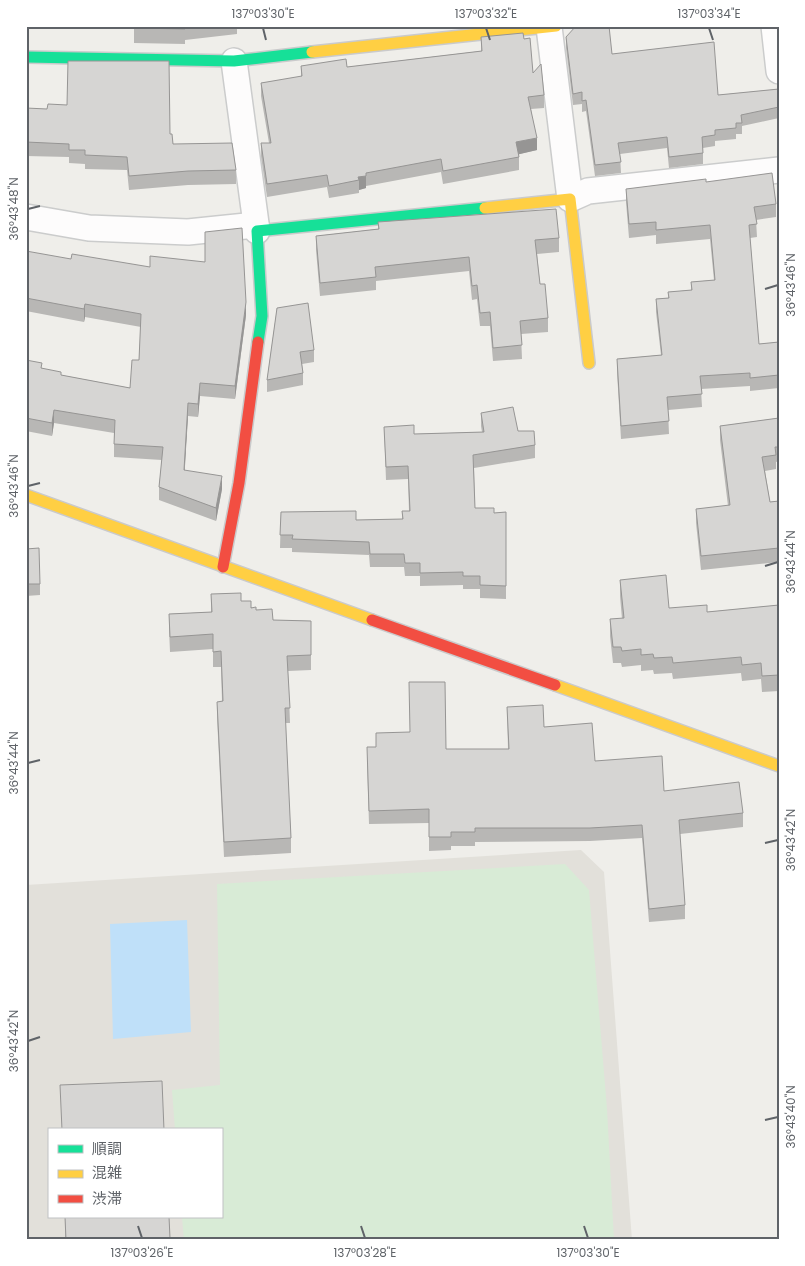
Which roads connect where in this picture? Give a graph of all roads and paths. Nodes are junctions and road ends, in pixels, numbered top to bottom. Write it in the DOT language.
graph roads {
  1 [pos="774,26"];
  2 [pos="553,27"];
  3 [pos="26,57"];
  4 [pos="234,61"];
  5 [pos="779,71"];
  6 [pos="779,170"];
  7 [pos="570,199"];
  8 [pos="26,217"];
  9 [pos="256,228"];
  10 [pos="590,363"];
  11 [pos="26,495"];
  12 [pos="223,567"];
  13 [pos="779,766"];
  1 -- 5 [label="street"];
  2 -- 4 [label="street"];
  2 -- 7 [label="street"];
  3 -- 4 [label="street"];
  4 -- 9 [label="street"];
  6 -- 7 [label="street"];
  7 -- 9 [label="street"];
  7 -- 10 [label="street"];
  8 -- 9 [label="street"];
  9 -- 12 [label="street"];
  11 -- 12 [label="street"];
  12 -- 13 [label="street"];
}
